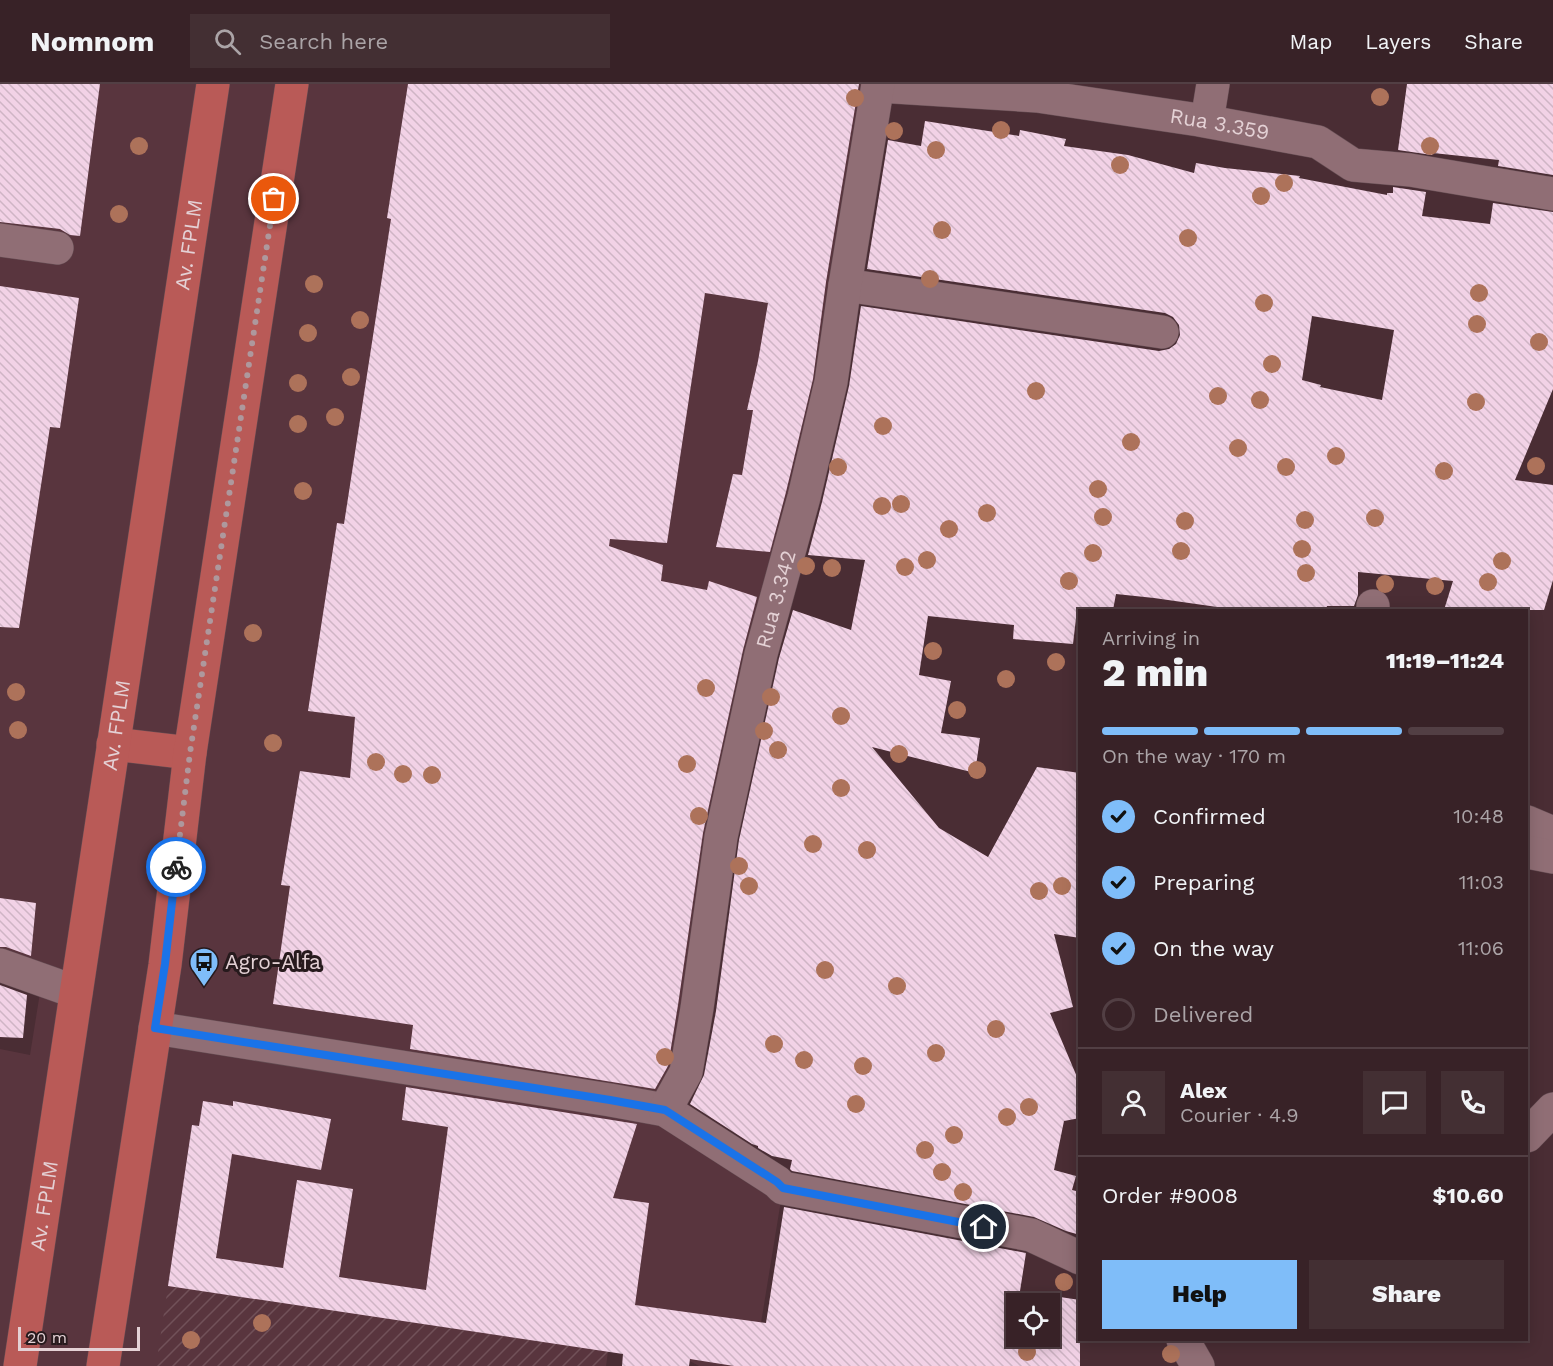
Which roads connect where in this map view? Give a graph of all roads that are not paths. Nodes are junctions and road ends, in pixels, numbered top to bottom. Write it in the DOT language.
graph roads {
  1 [pos="213,84"];
  2 [pos="292,84"];
  3 [pos="1213,84"];
  4 [pos="878,85"];
  5 [pos="1037,90"];
  6 [pos="1207,121"];
  7 [pos="1553,194"];
  8 [pos="0,240"];
  9 [pos="57,248"];
  10 [pos="845,285"];
  11 [pos="1162,332"];
  12 [pos="113,744"];
  13 [pos="190,753"];
  14 [pos="1528,822"];
  15 [pos="1553,833"];
  16 [pos="1528,852"];
  17 [pos="1553,857"];
  18 [pos="0,965"];
  19 [pos="76,992"];
  20 [pos="155,1028"];
  21 [pos="1553,1109"];
  22 [pos="665,1110"];
  23 [pos="1528,1136"];
  24 [pos="1078,1257"];
  25 [pos="1184,1341"];
  26 [pos="20,1366"];
  27 [pos="103,1366"];
  28 [pos="1198,1366"];
  1 -- 12 [label="main road, Av. FPLM"];
  2 -- 13 [label="main road"];
  3 -- 6 [label="street"];
  4 -- 5 [label="street, Rua 3.359"];
  4 -- 10 [label="street, Rua 3.342"];
  5 -- 6 [label="street, Rua 3.359"];
  6 -- 7 [label="street, Rua 3.359"];
  8 -- 9 [label="street"];
  10 -- 11 [label="street"];
  10 -- 22 [label="street, Rua 3.342"];
  12 -- 13 [label="main road"];
  12 -- 19 [label="main road, Av. FPLM"];
  13 -- 20 [label="main road"];
  14 -- 15 [label="street"];
  16 -- 17 [label="street"];
  18 -- 19 [label="street"];
  19 -- 26 [label="main road, Av. FPLM"];
  20 -- 22 [label="street"];
  20 -- 27 [label="main road"];
  21 -- 23 [label="street"];
  22 -- 24 [label="street"];
  25 -- 28 [label="street"];
}
